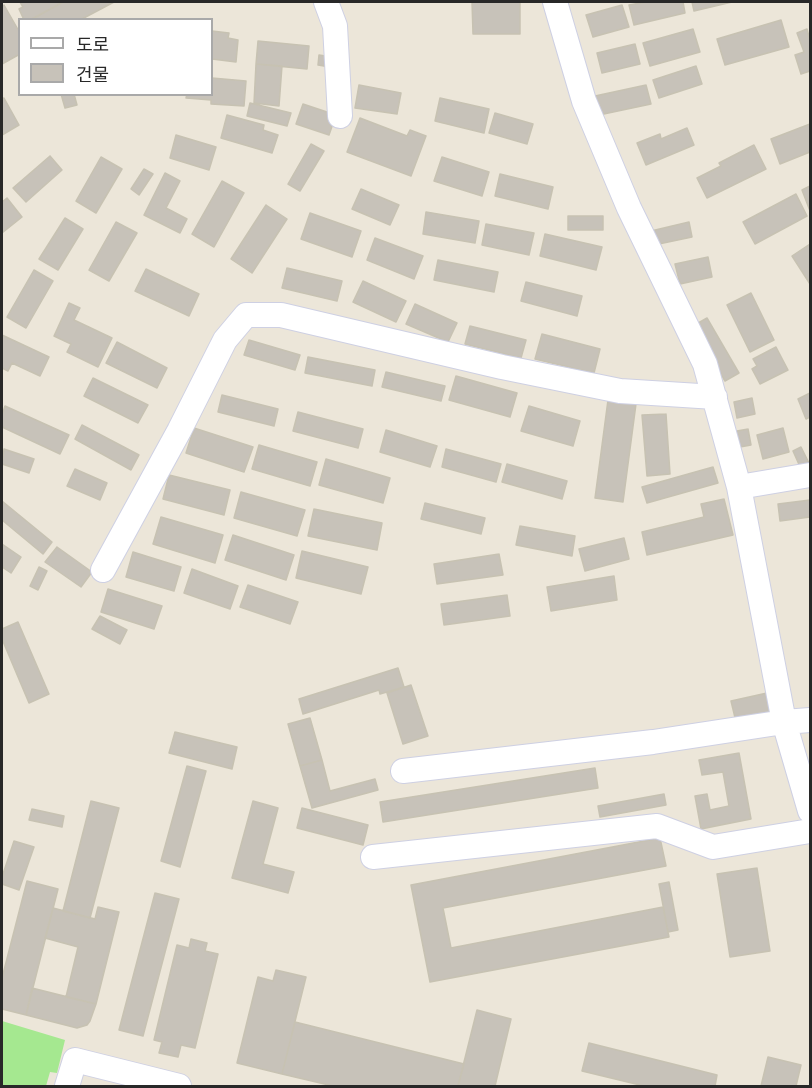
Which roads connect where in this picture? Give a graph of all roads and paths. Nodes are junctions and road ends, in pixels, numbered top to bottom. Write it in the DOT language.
graph roads {
  1 [pos="326,2"];
  2 [pos="555,2"];
  3 [pos="340,116"];
  4 [pos="715,397"];
  5 [pos="810,475"];
  6 [pos="739,487"];
  7 [pos="103,570"];
  8 [pos="810,720"];
  9 [pos="784,722"];
  10 [pos="403,771"];
  11 [pos="810,811"];
  12 [pos="810,831"];
  13 [pos="373,856"];
  14 [pos="67,1086"];
  15 [pos="179,1086"];
  1 -- 3 [label="street"];
  2 -- 4 [label="street"];
  4 -- 6 [label="street"];
  4 -- 7 [label="street"];
  5 -- 6 [label="street"];
  6 -- 9 [label="street"];
  8 -- 9 [label="street"];
  9 -- 10 [label="street"];
  9 -- 11 [label="street"];
  12 -- 13 [label="street"];
  14 -- 15 [label="street"];
}
